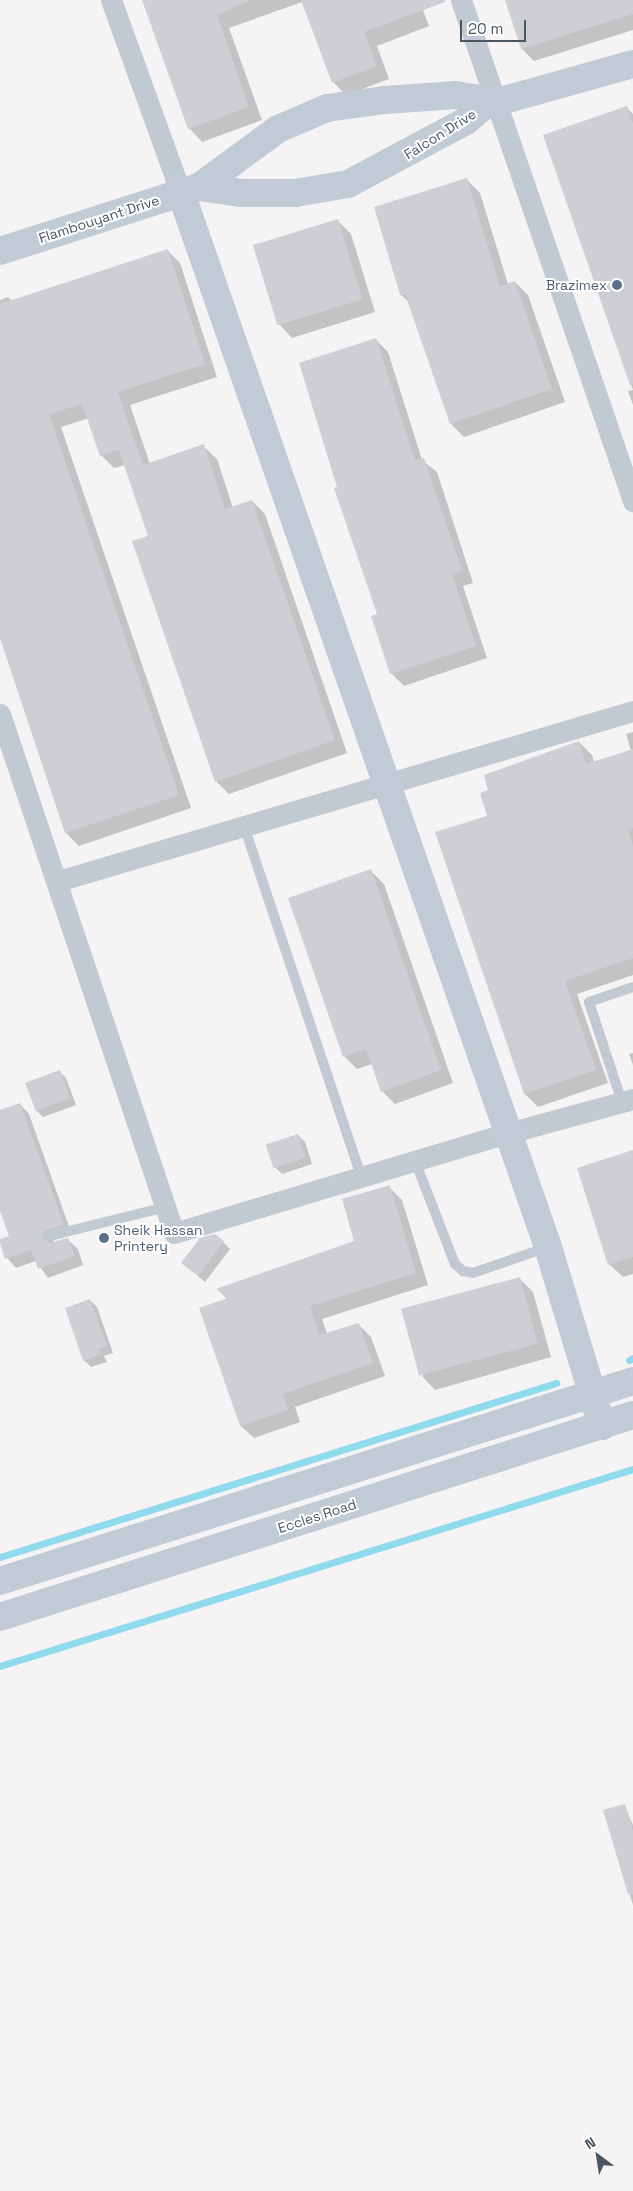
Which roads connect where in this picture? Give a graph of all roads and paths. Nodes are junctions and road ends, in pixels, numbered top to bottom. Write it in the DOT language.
graph roads {
  1 [pos="111,0"];
  2 [pos="461,0"];
  3 [pos="633,64"];
  4 [pos="493,101"];
  5 [pos="190,190"];
  6 [pos="0,251"];
  7 [pos="633,500"];
  8 [pos="633,711"];
  9 [pos="0,714"];
  10 [pos="385,784"];
  11 [pos="244,826"];
  12 [pos="58,881"];
  13 [pos="633,987"];
  14 [pos="628,1101"];
  15 [pos="508,1133"];
  16 [pos="415,1161"];
  17 [pos="361,1176"];
  18 [pos="166,1207"];
  19 [pos="49,1236"];
  20 [pos="548,1247"];
  21 [pos="633,1381"];
  22 [pos="592,1394"];
  23 [pos="633,1415"];
  24 [pos="602,1426"];
  25 [pos="0,1581"];
  26 [pos="0,1617"];
  1 -- 5 [label="street"];
  2 -- 4 [label="street"];
  3 -- 4 [label="street, Falcon Drive"];
  4 -- 5 [label="street, Falcon Drive"];
  4 -- 5 [label="street, Falcon Drive"];
  4 -- 7 [label="street"];
  5 -- 6 [label="street, Flambouyant Drive"];
  5 -- 10 [label="street"];
  8 -- 10 [label="street"];
  9 -- 12 [label="street"];
  10 -- 11 [label="street"];
  10 -- 15 [label="street"];
  11 -- 12 [label="street"];
  11 -- 17 [label="lane"];
  12 -- 18 [label="street"];
  13 -- 14 [label="lane"];
  14 -- 15 [label="street"];
  15 -- 16 [label="street"];
  15 -- 20 [label="street"];
  16 -- 17 [label="street"];
  16 -- 20 [label="lane"];
  17 -- 18 [label="street"];
  18 -- 19 [label="lane"];
  20 -- 22 [label="street"];
  21 -- 22 [label="street"];
  22 -- 24 [label="street"];
  22 -- 25 [label="street"];
  23 -- 24 [label="street, Eccles Road"];
  24 -- 26 [label="street, Eccles Road"];
}
